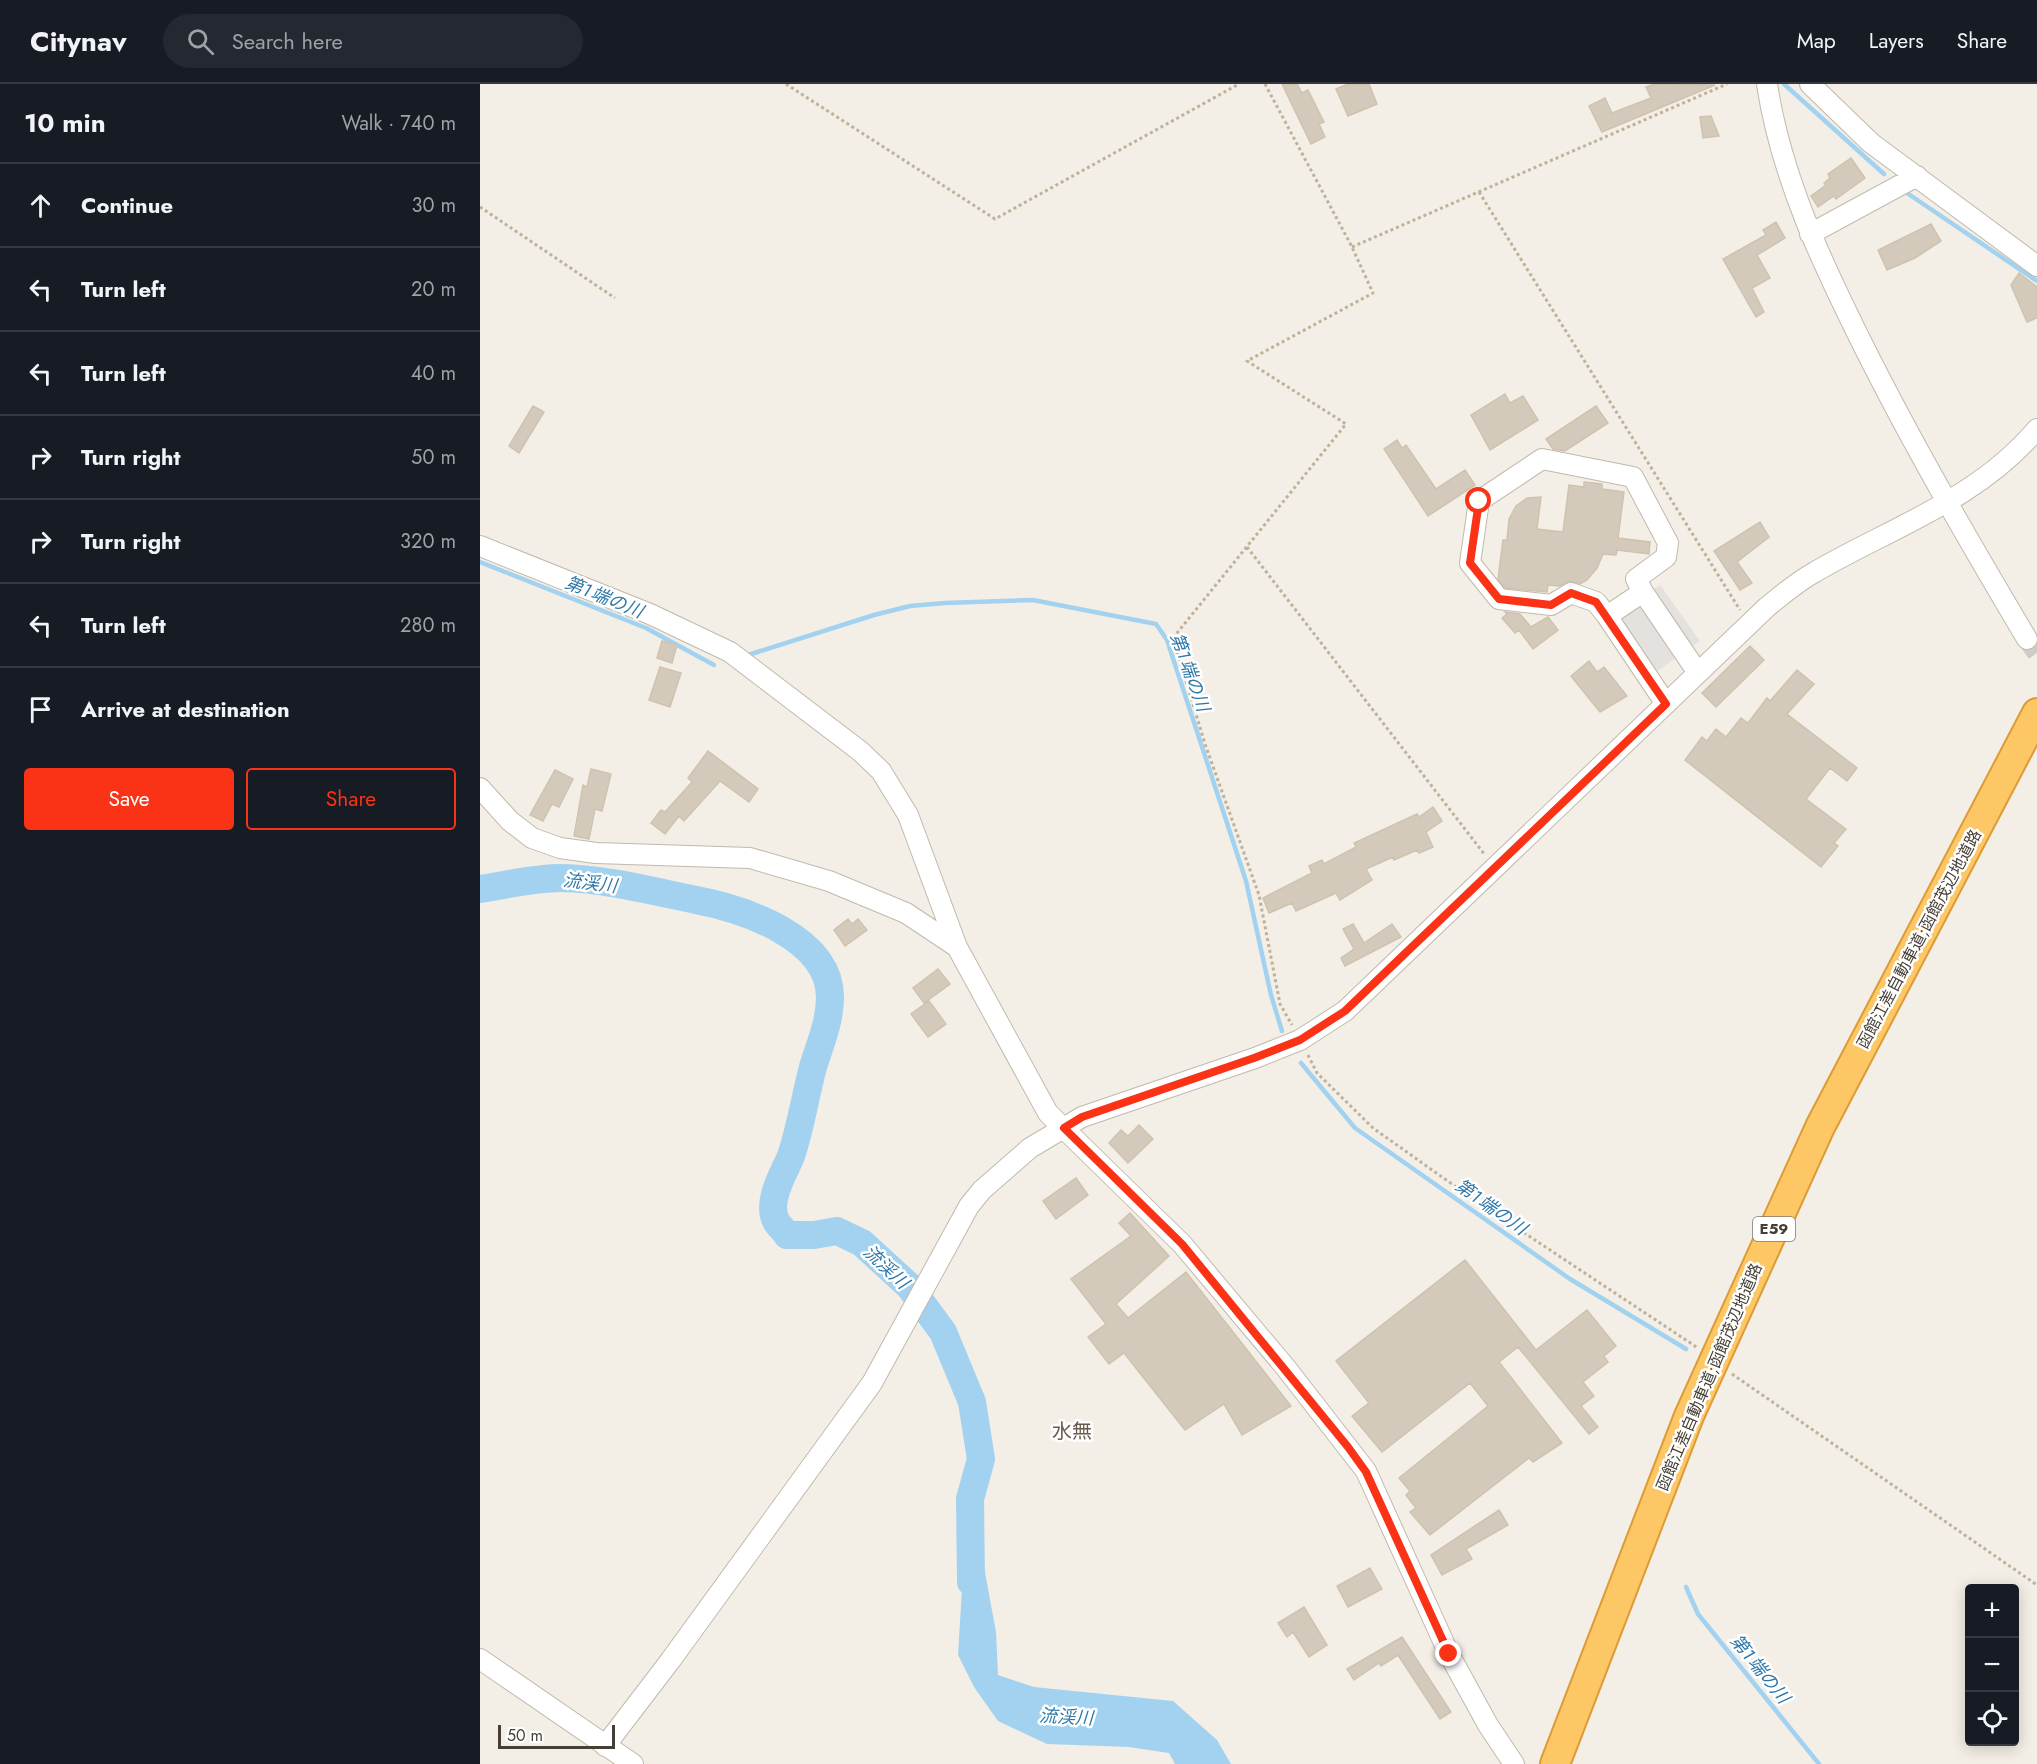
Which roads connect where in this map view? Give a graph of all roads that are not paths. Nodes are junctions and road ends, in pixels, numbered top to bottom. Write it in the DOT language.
graph roads {
  1 [pos="1767,84"];
  2 [pos="1810,84"];
  3 [pos="1917,176"];
  4 [pos="1810,234"];
  5 [pos="2037,266"];
  6 [pos="2037,429"];
  7 [pos="1946,504"];
  8 [pos="480,546"];
  9 [pos="1643,592"];
  10 [pos="1607,616"];
  11 [pos="2027,639"];
  12 [pos="1698,673"];
  13 [pos="1666,704"];
  14 [pos="2037,713"];
  15 [pos="480,788"];
  16 [pos="957,947"];
  17 [pos="1064,1128"];
  18 [pos="480,1659"];
  19 [pos="605,1746"];
  20 [pos="633,1764"];
  21 [pos="1514,1764"];
  22 [pos="1555,1764"];
  1 -- 4 [label="street"];
  2 -- 3 [label="street"];
  3 -- 4 [label="street"];
  3 -- 5 [label="street"];
  4 -- 7 [label="street"];
  6 -- 7 [label="street"];
  7 -- 11 [label="street"];
  7 -- 12 [label="street"];
  8 -- 16 [label="street"];
  9 -- 10 [label="street"];
  9 -- 10 [label="street"];
  9 -- 12 [label="street"];
  10 -- 13 [label="street"];
  12 -- 13 [label="street"];
  13 -- 17 [label="street"];
  14 -- 22 [label="highway, 函館江差自動車道;函館茂辺地道路 / E59"];
  15 -- 16 [label="street"];
  16 -- 17 [label="street"];
  17 -- 19 [label="street"];
  17 -- 21 [label="street"];
  18 -- 19 [label="street"];
  19 -- 20 [label="street"];
}
